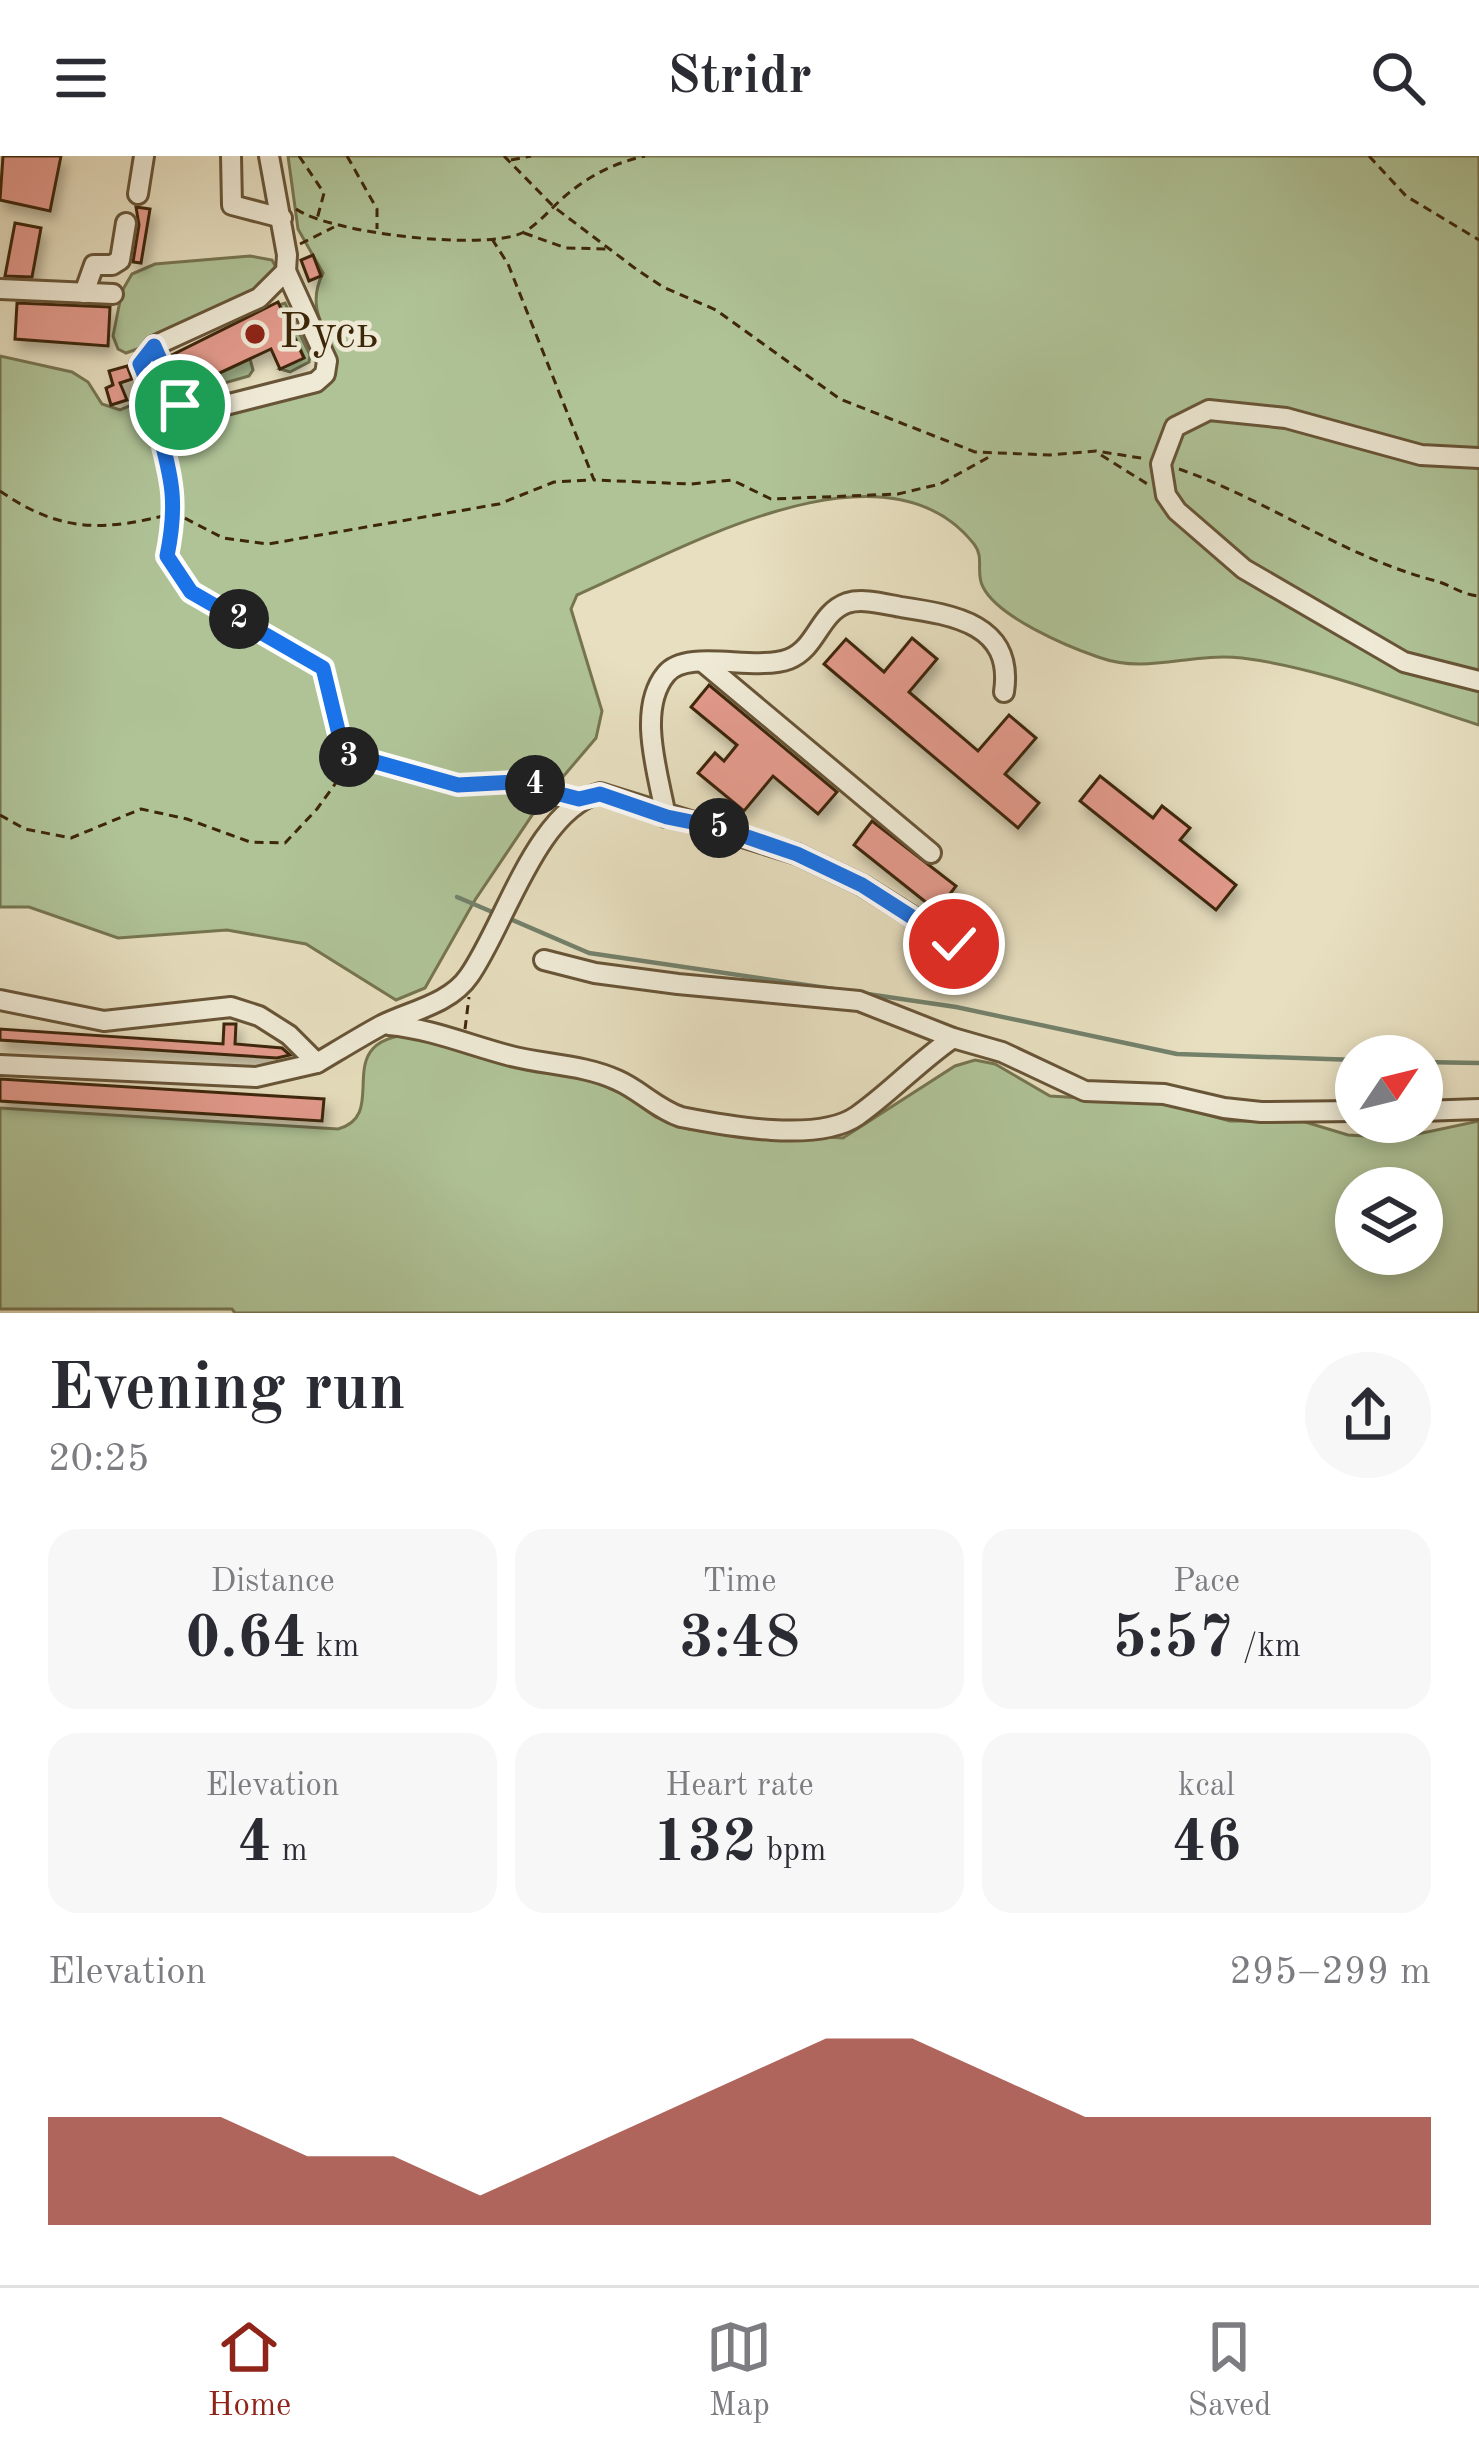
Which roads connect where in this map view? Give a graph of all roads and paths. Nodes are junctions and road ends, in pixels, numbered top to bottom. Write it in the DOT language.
graph roads {
  1 [pos="145,156"];
  2 [pos="231,156"];
  3 [pos="269,156"];
  4 [pos="299,156"];
  5 [pos="347,156"];
  6 [pos="531,156"];
  7 [pos="645,156"];
  8 [pos="1369,156"];
  9 [pos="507,158"];
  10 [pos="277,191"];
  11 [pos="138,194"];
  12 [pos="554,207"];
  13 [pos="282,218"];
  14 [pos="316,220"];
  15 [pos="127,223"];
  16 [pos="336,226"];
  17 [pos="377,231"];
  18 [pos="523,233"];
  19 [pos="492,239"];
  20 [pos="1479,240"];
  21 [pos="286,248"];
  22 [pos="610,248"];
  23 [pos="286,271"];
  24 [pos="0,290"];
  25 [pos="84,293"];
  26 [pos="113,294"];
  27 [pos="154,346"];
  28 [pos="153,393"];
  29 [pos="1096,452"];
  30 [pos="993,455"];
  31 [pos="1479,458"];
  32 [pos="1161,464"];
  33 [pos="594,480"];
  34 [pos="0,491"];
  35 [pos="1166,495"];
  36 [pos="175,514"];
  37 [pos="1479,596"];
  38 [pos="704,663"];
  39 [pos="1479,681"];
  40 [pos="1004,692"];
  41 [pos="352,761"];
  42 [pos="579,799"];
  43 [pos="0,815"];
  44 [pos="667,817"];
  45 [pos="931,853"];
  46 [pos="954,944"];
  47 [pos="544,960"];
  48 [pos="469,977"];
  49 [pos="0,1000"];
  50 [pos="384,1024"];
  51 [pos="952,1038"];
  52 [pos="464,1039"];
  53 [pos="317,1063"];
  54 [pos="0,1065"];
  55 [pos="1479,1109"];
  56 [pos="1443,1110"];
  57 [pos="1335,1112"];
  1 -- 11 [label="street"];
  2 -- 13 [label="street"];
  3 -- 10 [label="street"];
  4 -- 14 [label="path"];
  5 -- 17 [label="path"];
  6 -- 9 [label="path"];
  7 -- 12 [label="path"];
  8 -- 20 [label="path"];
  9 -- 12 [label="path"];
  10 -- 13 [label="street"];
  10 -- 14 [label="path"];
  12 -- 18 [label="path"];
  12 -- 22 [label="path"];
  13 -- 21 [label="street"];
  14 -- 16 [label="path"];
  15 -- 25 [label="street"];
  16 -- 17 [label="path"];
  16 -- 21 [label="path"];
  17 -- 19 [label="path"];
  18 -- 19 [label="path"];
  18 -- 22 [label="path"];
  19 -- 33 [label="path"];
  21 -- 23 [label="street"];
  22 -- 30 [label="path"];
  23 -- 27 [label="street"];
  23 -- 27 [label="street"];
  24 -- 25 [label="street"];
  25 -- 26 [label="street"];
  27 -- 28 [label="street"];
  28 -- 36 [label="path"];
  29 -- 30 [label="path"];
  29 -- 32 [label="path"];
  29 -- 35 [label="path"];
  30 -- 33 [label="path"];
  31 -- 32 [label="street"];
  32 -- 35 [label="street"];
  32 -- 37 [label="path"];
  33 -- 36 [label="path"];
  34 -- 36 [label="path"];
  35 -- 39 [label="street"];
  36 -- 41 [label="path"];
  38 -- 40 [label="street"];
  38 -- 44 [label="street"];
  38 -- 45 [label="street"];
  41 -- 42 [label="path"];
  41 -- 43 [label="path"];
  42 -- 44 [label="street"];
  42 -- 48 [label="street"];
  44 -- 46 [label="street"];
  47 -- 51 [label="street"];
  48 -- 50 [label="street"];
  48 -- 52 [label="path"];
  49 -- 53 [label="street"];
  50 -- 52 [label="street"];
  50 -- 53 [label="street"];
  51 -- 52 [label="street"];
  51 -- 57 [label="street"];
  53 -- 54 [label="street"];
  55 -- 56 [label="street"];
}
